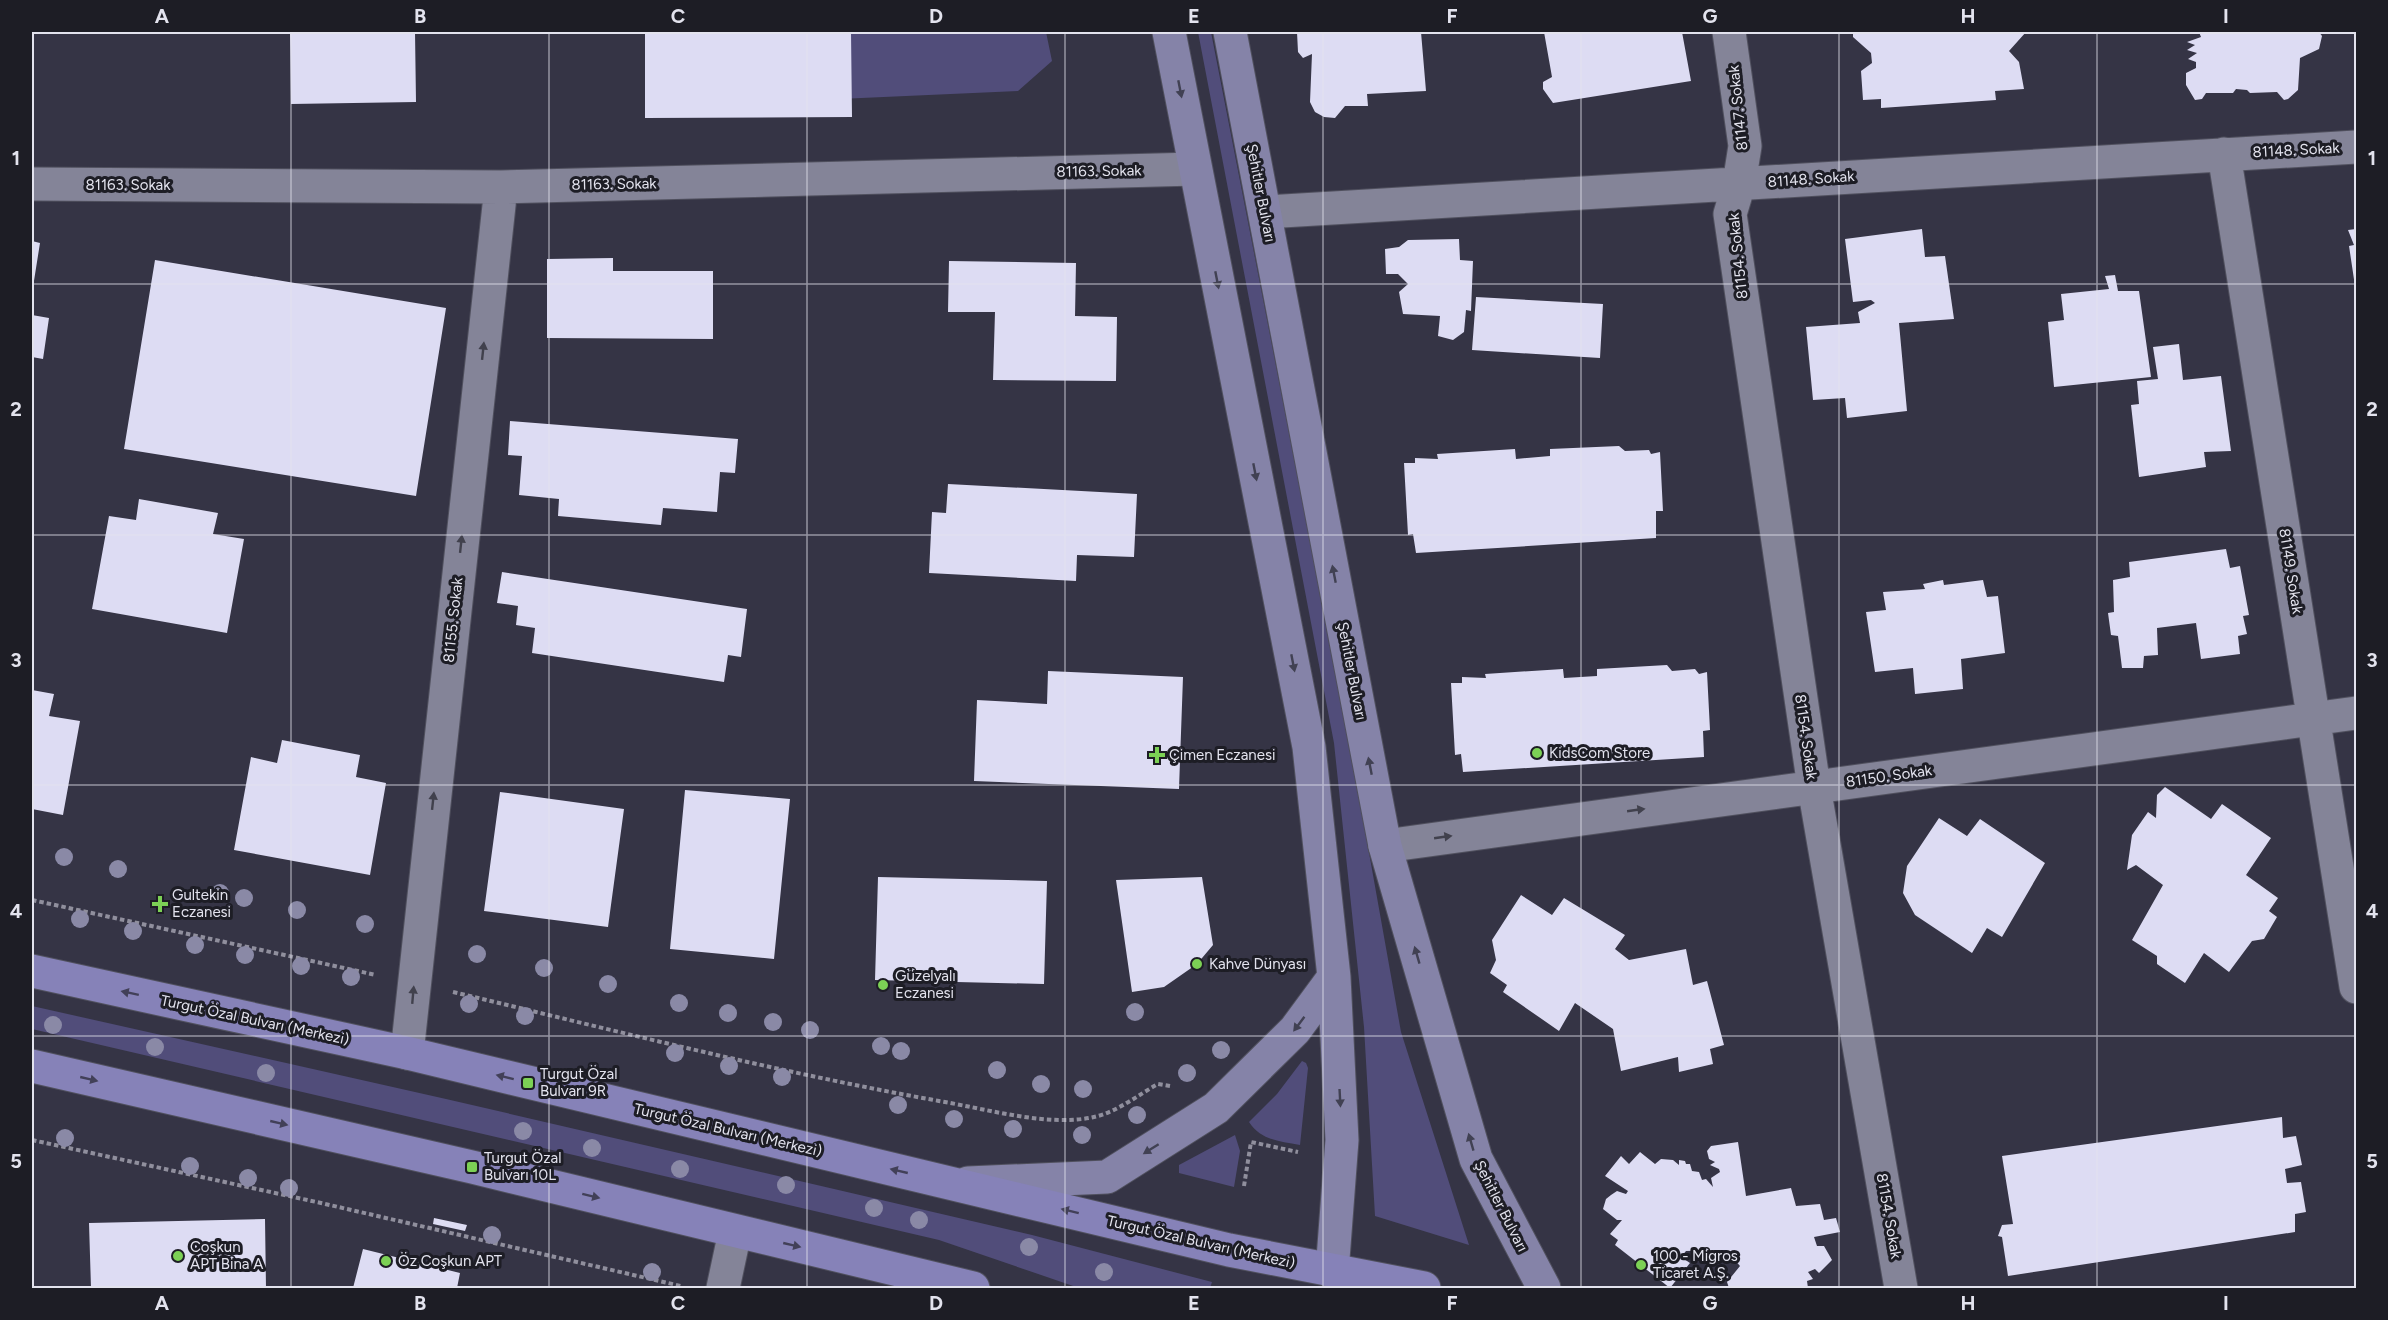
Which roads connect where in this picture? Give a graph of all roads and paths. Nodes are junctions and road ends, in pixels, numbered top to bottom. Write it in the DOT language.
graph roads {
  1 [pos="1169,32"];
  2 [pos="1230,32"];
  3 [pos="1729,32"];
  4 [pos="2356,147"];
  5 [pos="2224,154"];
  6 [pos="1196,169"];
  7 [pos="32,184"];
  8 [pos="1739,184"];
  9 [pos="501,187"];
  10 [pos="1265,212"];
  11 [pos="2356,713"];
  12 [pos="2314,718"];
  13 [pos="1814,787"];
  14 [pos="1386,846"];
  15 [pos="32,900"];
  16 [pos="32,971"];
  17 [pos="1334,976"];
  18 [pos="381,977"];
  19 [pos="2356,987"];
  20 [pos="449,991"];
  21 [pos="407,1053"];
  22 [pos="32,1066"];
  23 [pos="1178,1088"];
  24 [pos="32,1140"];
  25 [pos="1298,1152"];
  26 [pos="956,1184"];
  27 [pos="1244,1186"];
  28 [pos="735,1232"];
  29 [pos="1331,1280"];
  30 [pos="666,1282"];
  31 [pos="723,1288"];
  32 [pos="973,1288"];
  33 [pos="1424,1288"];
  34 [pos="1544,1288"];
  35 [pos="1901,1288"];
  1 -- 6 [label="main road, one-way"];
  2 -- 10 [label="main road, Şehitler Bulvarı"];
  3 -- 8 [label="street, 81147. Sokak"];
  4 -- 5 [label="street, 81148. Sokak"];
  5 -- 8 [label="street, 81148. Sokak"];
  5 -- 12 [label="street, 81149. Sokak"];
  6 -- 9 [label="street, 81163. Sokak"];
  6 -- 17 [label="main road, one-way"];
  7 -- 9 [label="street, 81163. Sokak"];
  8 -- 10 [label="street, 81148. Sokak"];
  8 -- 13 [label="street, 81154. Sokak"];
  21 -- 9 [label="street, 81155. Sokak, one-way"];
  14 -- 10 [label="main road, Şehitler Bulvarı, one-way"];
  11 -- 12 [label="street, 81150. Sokak"];
  12 -- 13 [label="street, 81150. Sokak"];
  12 -- 19 [label="street, 81149. Sokak"];
  14 -- 13 [label="street, 81150. Sokak, one-way"];
  13 -- 35 [label="street, 81154. Sokak"];
  34 -- 14 [label="main road, Şehitler Bulvarı, one-way"];
  15 -- 18 [label="path"];
  21 -- 16 [label="main road, Turgut Özal Bulvarı (Merkezi), one-way"];
  17 -- 26 [label="main road, one-way"];
  17 -- 29 [label="main road, one-way"];
  20 -- 23 [label="path"];
  26 -- 21 [label="main road, Turgut Özal Bulvarı (Merkezi), one-way"];
  22 -- 28 [label="main road, one-way"];
  24 -- 30 [label="path"];
  25 -- 27 [label="path"];
  29 -- 26 [label="main road, Turgut Özal Bulvarı (Merkezi), one-way"];
  28 -- 31 [label="street"];
  28 -- 32 [label="main road, one-way"];
  29 -- 33 [label="main road, Turgut Özal Bulvarı (Merkezi)"];
}
